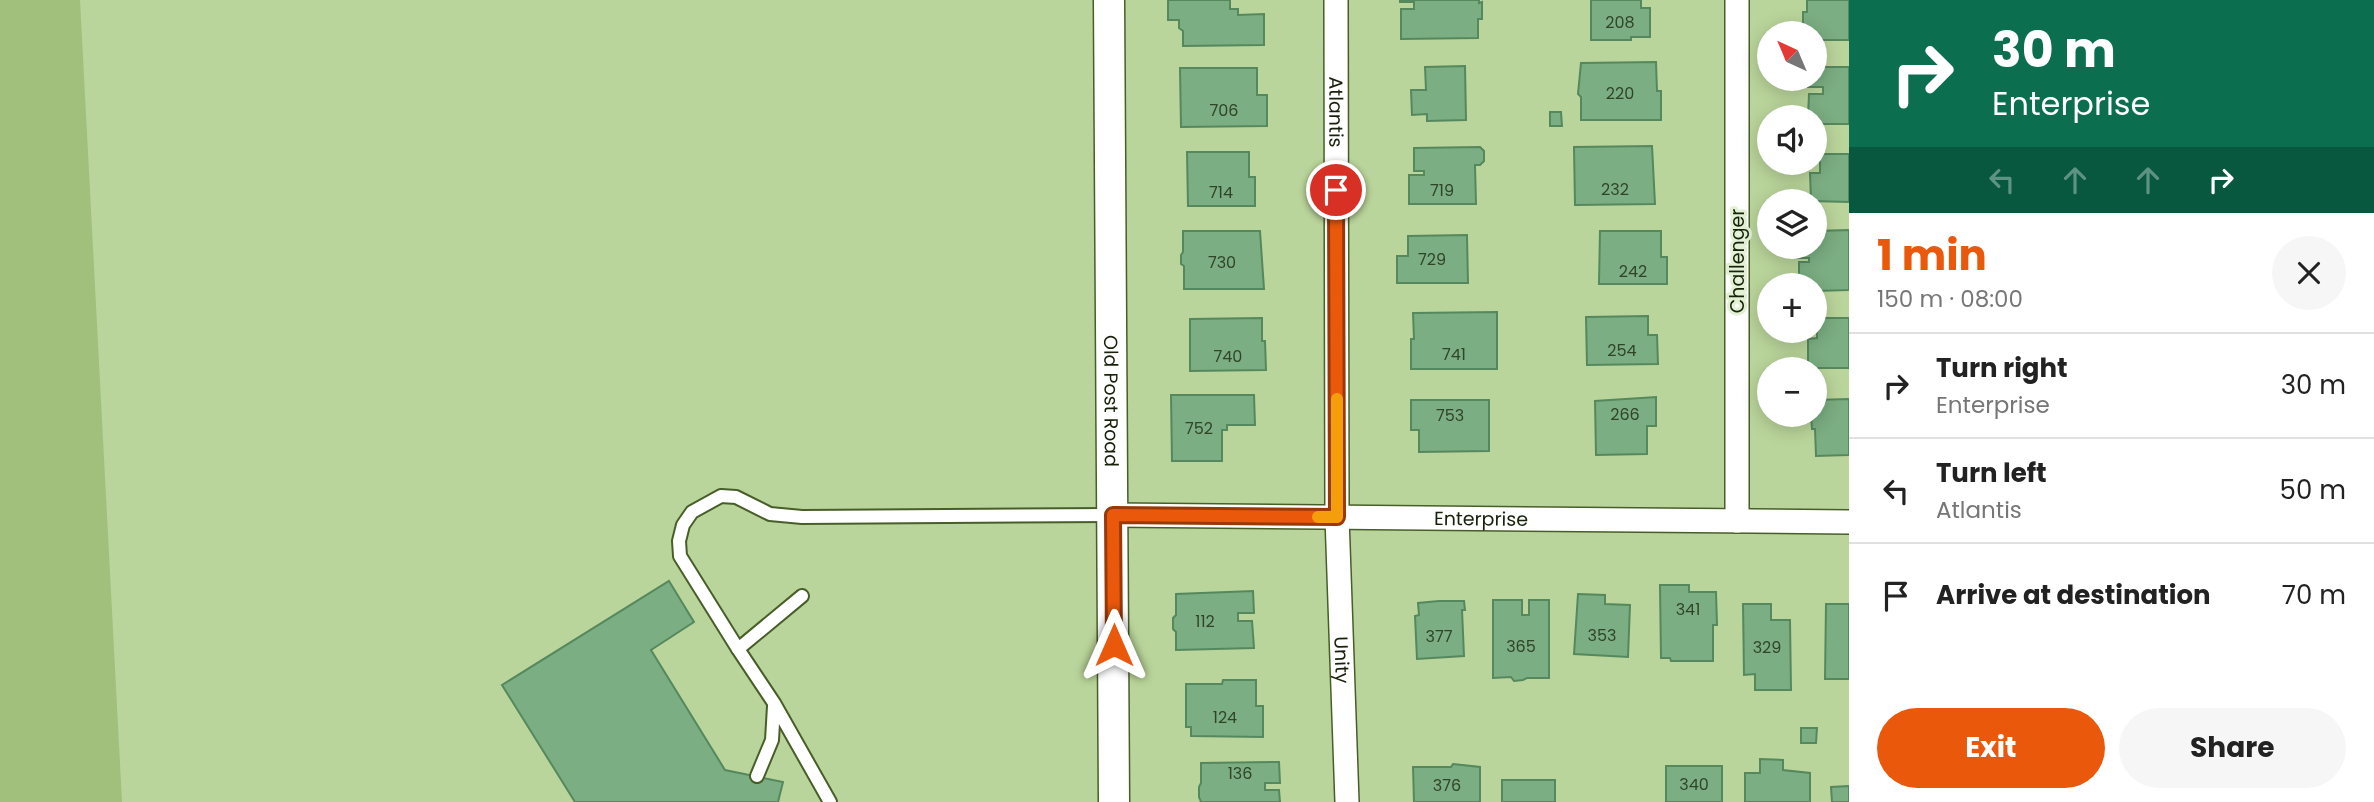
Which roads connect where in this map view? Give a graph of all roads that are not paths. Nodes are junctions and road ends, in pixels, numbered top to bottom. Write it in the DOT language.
graph roads {
  1 [pos="1109,0"];
  2 [pos="1336,0"];
  3 [pos="1737,0"];
  4 [pos="1113,515"];
  5 [pos="1337,517"];
  6 [pos="1737,521"];
  7 [pos="1849,522"];
  8 [pos="802,596"];
  9 [pos="738,649"];
  10 [pos="774,703"];
  11 [pos="757,776"];
  12 [pos="830,802"];
  13 [pos="1114,802"];
  14 [pos="1347,802"];
  1 -- 4 [label="street, Old Post Road"];
  2 -- 5 [label="street, Atlantis"];
  3 -- 6 [label="street, Challenger"];
  4 -- 5 [label="street, Enterprise"];
  4 -- 9 [label="lane"];
  4 -- 13 [label="street, Old Post Road"];
  5 -- 6 [label="street, Enterprise"];
  5 -- 14 [label="street, Unity"];
  6 -- 7 [label="street, Enterprise"];
  8 -- 9 [label="lane"];
  9 -- 10 [label="lane"];
  10 -- 11 [label="lane"];
  10 -- 12 [label="lane"];
}
